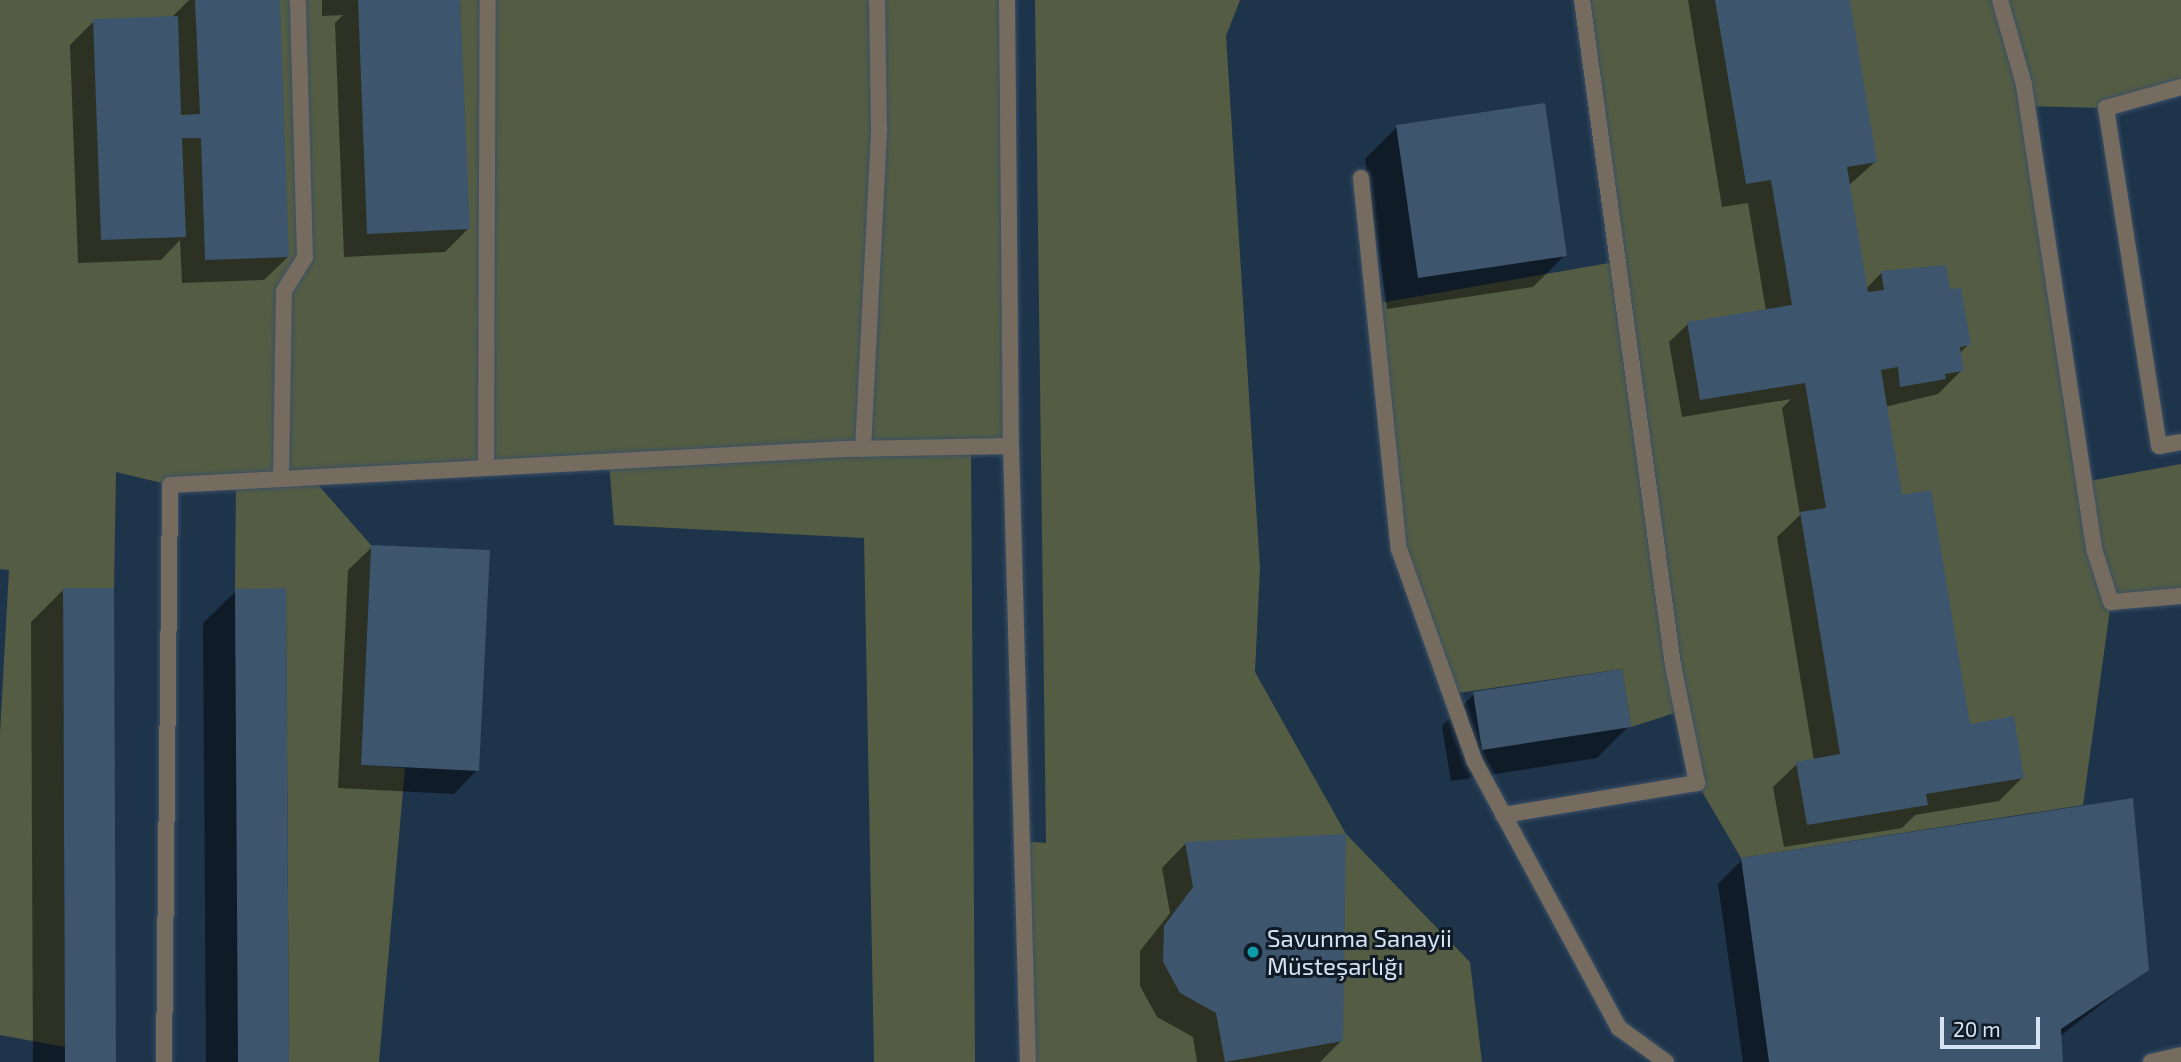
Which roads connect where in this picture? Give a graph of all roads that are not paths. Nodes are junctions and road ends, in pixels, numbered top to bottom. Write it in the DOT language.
graph roads {
  1 [pos="298,0"];
  2 [pos="488,0"];
  3 [pos="877,0"];
  4 [pos="1007,0"];
  5 [pos="1582,0"];
  6 [pos="2000,0"];
  7 [pos="2181,88"];
  8 [pos="1361,178"];
  9 [pos="2181,442"];
  10 [pos="1011,446"];
  11 [pos="863,449"];
  12 [pos="486,468"];
  13 [pos="281,479"];
  14 [pos="2181,596"];
  15 [pos="1503,815"];
  16 [pos="2181,1055"];
  17 [pos="164,1062"];
  18 [pos="1028,1062"];
  19 [pos="1666,1062"];
  20 [pos="2151,1062"];
  1 -- 13 [label="lane"];
  2 -- 12 [label="lane"];
  3 -- 11 [label="lane"];
  4 -- 10 [label="lane"];
  5 -- 15 [label="lane"];
  6 -- 14 [label="lane"];
  7 -- 9 [label="lane"];
  8 -- 15 [label="lane"];
  10 -- 11 [label="lane"];
  10 -- 18 [label="lane"];
  11 -- 12 [label="lane"];
  12 -- 13 [label="lane"];
  13 -- 17 [label="lane"];
  15 -- 19 [label="lane"];
  16 -- 20 [label="lane"];
}
